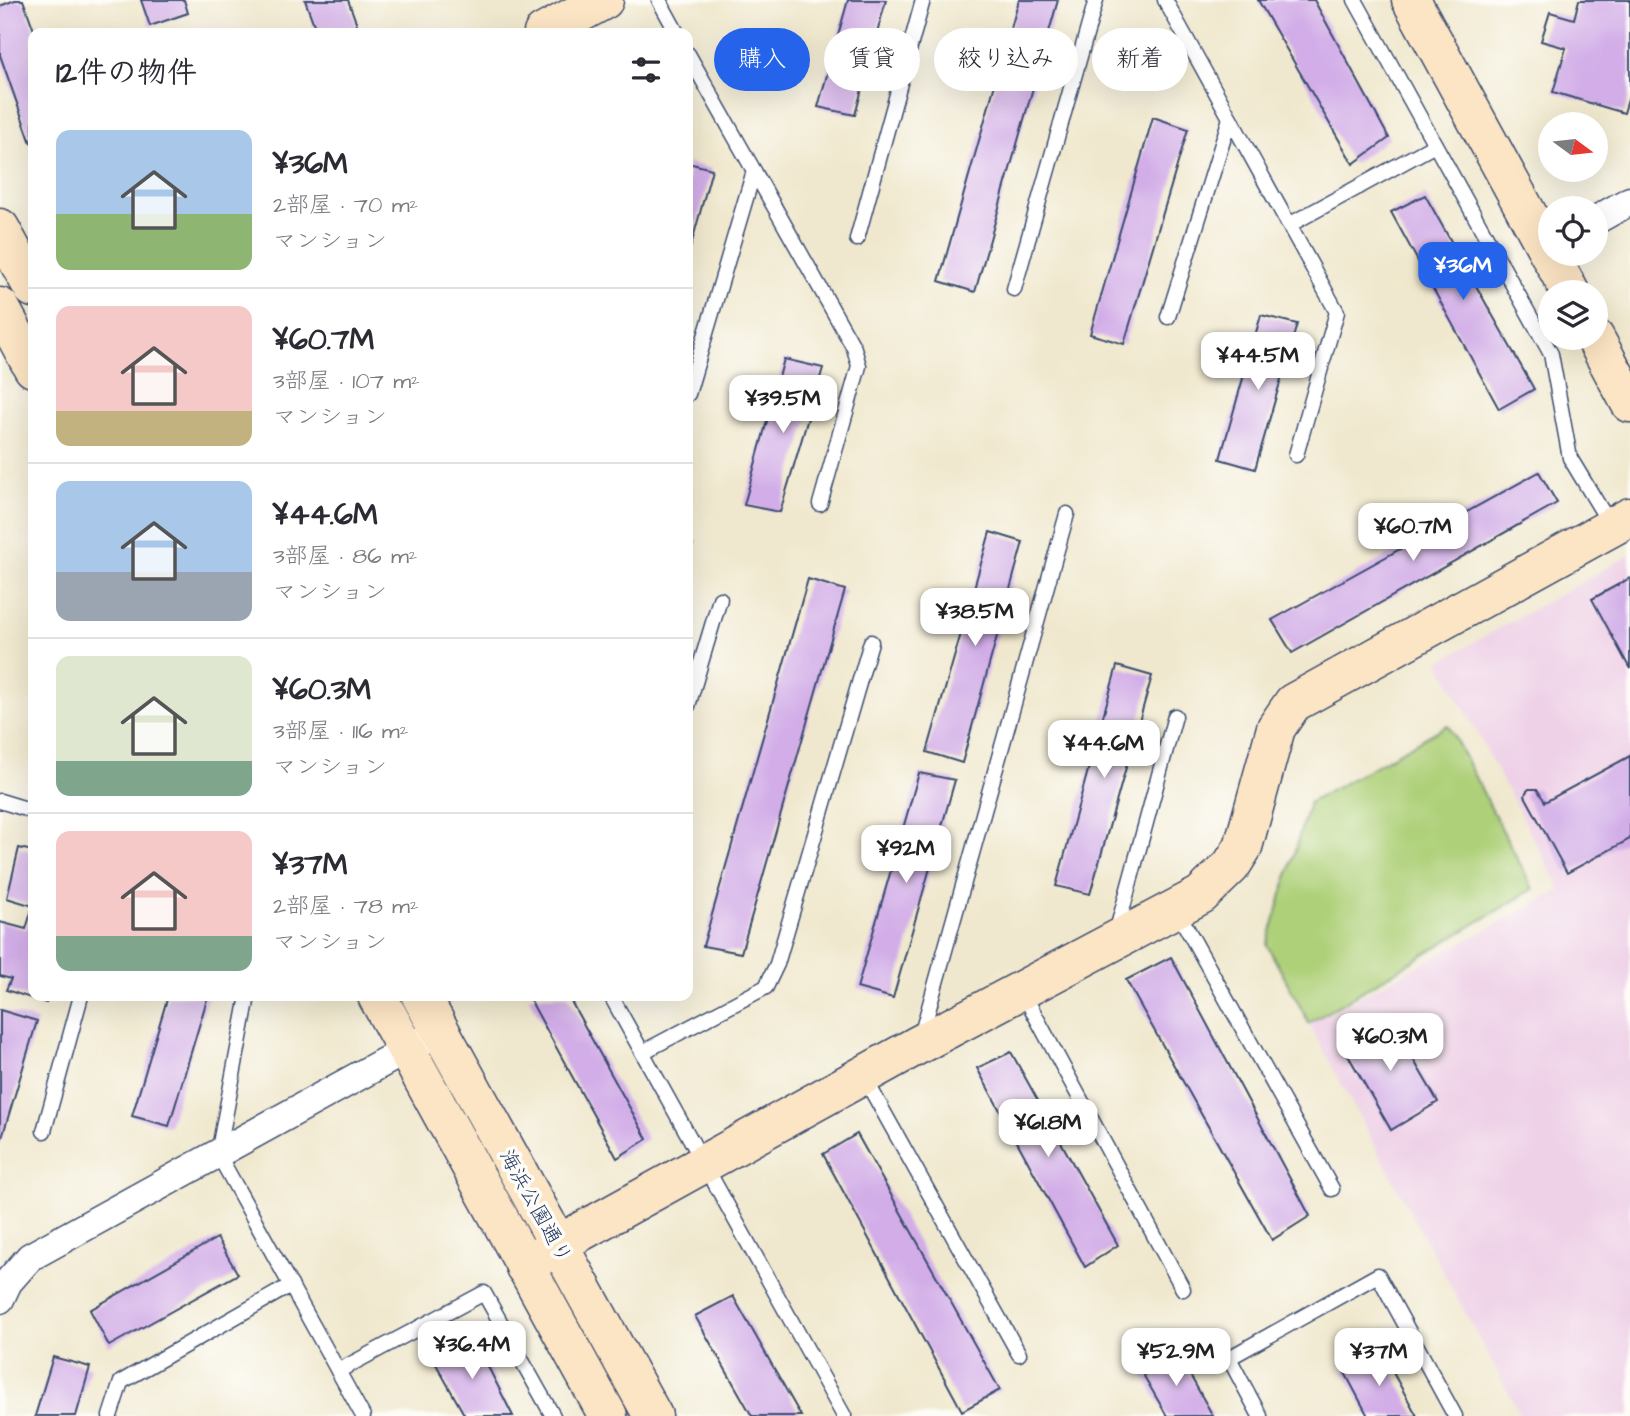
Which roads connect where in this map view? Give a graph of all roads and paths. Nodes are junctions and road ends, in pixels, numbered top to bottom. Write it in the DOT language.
graph roads {
  1 [pos="604,0"];
  2 [pos="659,0"];
  3 [pos="923,0"];
  4 [pos="1096,0"];
  5 [pos="1165,0"];
  6 [pos="1355,0"];
  7 [pos="1411,0"];
  8 [pos="552,28"];
  9 [pos="674,28"];
  10 [pos="693,63"];
  11 [pos="1230,118"];
  12 [pos="1435,145"];
  13 [pos="754,172"];
  14 [pos="1630,201"];
  15 [pos="1608,213"];
  16 [pos="1289,225"];
  17 [pos="0,228"];
  18 [pos="1538,228"];
  19 [pos="857,239"];
  20 [pos="28,279"];
  21 [pos="1014,289"];
  22 [pos="10,314"];
  23 [pos="1168,317"];
  24 [pos="1601,350"];
  25 [pos="28,356"];
  26 [pos="693,377"];
  27 [pos="1630,403"];
  28 [pos="1296,455"];
  29 [pos="820,504"];
  30 [pos="1067,514"];
  31 [pos="1621,522"];
  32 [pos="720,599"];
  33 [pos="871,642"];
  34 [pos="693,689"];
  35 [pos="1175,716"];
  36 [pos="0,801"];
  37 [pos="28,809"];
  38 [pos="1176,908"];
  39 [pos="1113,941"];
  40 [pos="1021,990"];
  41 [pos="80,1001"];
  42 [pos="247,1001"];
  43 [pos="380,1001"];
  44 [pos="424,1001"];
  45 [pos="614,1001"];
  46 [pos="440,1031"];
  47 [pos="918,1045"];
  48 [pos="407,1050"];
  49 [pos="643,1052"];
  50 [pos="863,1076"];
  51 [pos="44,1131"];
  52 [pos="218,1154"];
  53 [pos="705,1164"];
  54 [pos="1332,1189"];
  55 [pos="557,1245"];
  56 [pos="526,1267"];
  57 [pos="290,1285"];
  58 [pos="1183,1289"];
  59 [pos="0,1299"];
  60 [pos="1019,1354"];
  61 [pos="338,1371"];
  62 [pos="110,1416"];
  63 [pos="363,1416"];
  64 [pos="553,1416"];
  65 [pos="608,1416"];
  66 [pos="653,1416"];
  67 [pos="844,1416"];
  68 [pos="1260,1416"];
  69 [pos="1455,1416"];
  1 -- 8 [label="street"];
  2 -- 9 [label="lane"];
  3 -- 19 [label="lane"];
  4 -- 21 [label="lane"];
  5 -- 11 [label="lane"];
  6 -- 12 [label="lane"];
  7 -- 18 [label="street"];
  10 -- 13 [label="lane"];
  11 -- 16 [label="lane"];
  11 -- 23 [label="lane"];
  12 -- 16 [label="lane"];
  12 -- 31 [label="lane"];
  13 -- 26 [label="lane"];
  13 -- 29 [label="lane"];
  14 -- 15 [label="street"];
  16 -- 28 [label="lane"];
  17 -- 20 [label="street"];
  22 -- 25 [label="street"];
  24 -- 27 [label="street"];
  30 -- 47 [label="lane"];
  31 -- 38 [label="street"];
  32 -- 34 [label="lane"];
  33 -- 49 [label="lane"];
  35 -- 39 [label="lane"];
  36 -- 37 [label="lane"];
  38 -- 39 [label="street"];
  38 -- 54 [label="lane"];
  39 -- 40 [label="street"];
  40 -- 47 [label="street"];
  40 -- 58 [label="lane"];
  41 -- 51 [label="lane"];
  42 -- 52 [label="lane"];
  43 -- 48 [label="street, 海浜公園通り"];
  44 -- 46 [label="street, 海浜公園通り"];
  45 -- 49 [label="lane"];
  46 -- 48 [label="street"];
  46 -- 55 [label="street, 海浜公園通り"];
  47 -- 50 [label="street"];
  48 -- 52 [label="street"];
  48 -- 56 [label="street, 海浜公園通り"];
  49 -- 53 [label="lane"];
  50 -- 53 [label="street"];
  50 -- 60 [label="lane"];
  52 -- 57 [label="lane"];
  52 -- 59 [label="street"];
  53 -- 55 [label="street"];
  53 -- 67 [label="lane"];
  55 -- 56 [label="street"];
  55 -- 66 [label="street, 海浜公園通り"];
  56 -- 65 [label="street, 海浜公園通り"];
  57 -- 61 [label="lane"];
  57 -- 62 [label="lane"];
  61 -- 63 [label="lane"];
  61 -- 64 [label="lane"];
  68 -- 69 [label="lane"];
}
